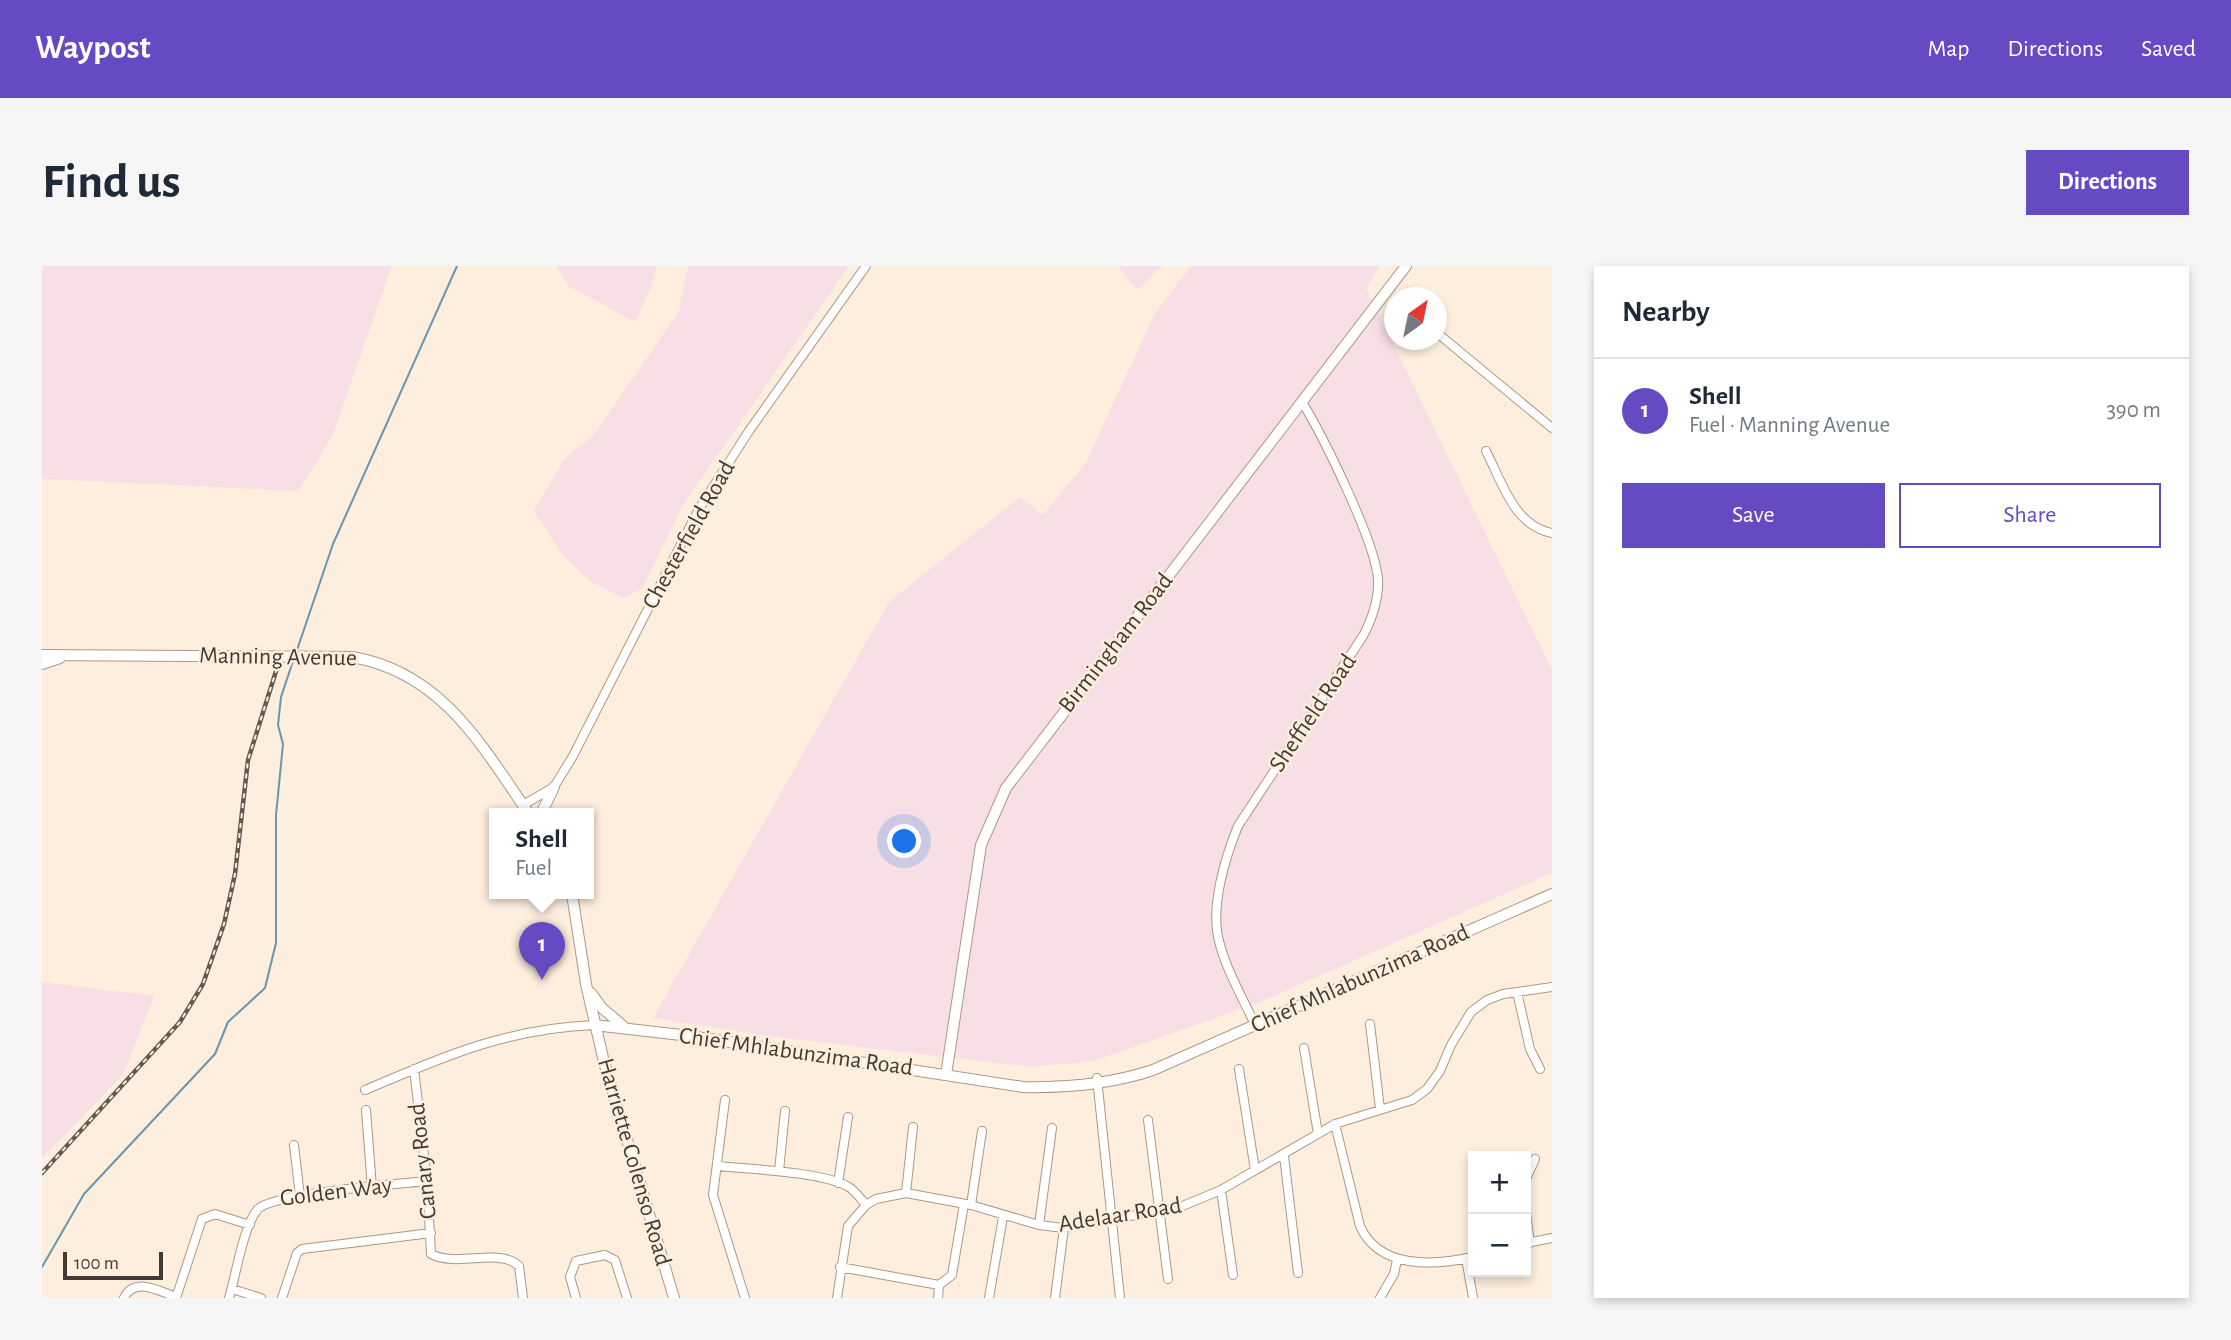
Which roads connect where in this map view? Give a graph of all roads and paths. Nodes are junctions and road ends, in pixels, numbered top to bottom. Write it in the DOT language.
graph roads {
  1 [pos="866,266"];
  2 [pos="1406,266"];
  3 [pos="1395,287"];
  4 [pos="1384,303"];
  5 [pos="1447,340"];
  6 [pos="1302,401"];
  7 [pos="1552,428"];
  8 [pos="1486,451"];
  9 [pos="1552,533"];
  10 [pos="72,654"];
  11 [pos="42,655"];
  12 [pos="42,664"];
  13 [pos="554,787"];
  14 [pos="525,808"];
  15 [pos="527,808"];
  16 [pos="544,808"];
  17 [pos="1552,894"];
  18 [pos="573,899"];
  19 [pos="586,984"];
  20 [pos="1552,987"];
  21 [pos="1517,992"];
  22 [pos="1370,1024"];
  23 [pos="594,1025"];
  24 [pos="1255,1025"];
  25 [pos="624,1027"];
  26 [pos="1304,1048"];
  27 [pos="601,1051"];
  28 [pos="414,1069"];
  29 [pos="1239,1069"];
  30 [pos="1540,1069"];
  31 [pos="946,1074"];
  32 [pos="1097,1080"];
  33 [pos="365,1090"];
  34 [pos="725,1100"];
  35 [pos="1380,1109"];
  36 [pos="366,1110"];
  37 [pos="785,1111"];
  38 [pos="848,1117"];
  39 [pos="1148,1120"];
  40 [pos="1335,1124"];
  41 [pos="913,1126"];
  42 [pos="1052,1128"];
  43 [pos="982,1131"];
  44 [pos="1318,1134"];
  45 [pos="294,1145"];
  46 [pos="1284,1156"];
  47 [pos="1535,1158"];
  48 [pos="718,1166"];
  49 [pos="1531,1167"];
  50 [pos="1255,1170"];
  51 [pos="779,1171"];
  52 [pos="427,1181"];
  53 [pos="838,1183"];
  54 [pos="372,1188"];
  55 [pos="1221,1190"];
  56 [pos="906,1193"];
  57 [pos="300,1196"];
  58 [pos="968,1204"];
  59 [pos="866,1205"];
  60 [pos="1160,1213"];
  61 [pos="1003,1217"];
  62 [pos="1111,1220"];
  63 [pos="250,1225"];
  64 [pos="1039,1225"];
  65 [pos="1064,1228"];
  66 [pos="430,1233"];
  67 [pos="1552,1238"];
  68 [pos="1531,1242"];
  69 [pos="1468,1257"];
  70 [pos="1397,1260"];
  71 [pos="840,1267"];
  72 [pos="1297,1273"];
  73 [pos="1233,1275"];
  74 [pos="1471,1277"];
  75 [pos="1168,1279"];
  76 [pos="939,1285"];
  77 [pos="230,1293"];
  78 [pos="176,1297"];
  79 [pos="124,1298"];
  80 [pos="261,1298"];
  81 [pos="282,1298"];
  82 [pos="523,1298"];
  83 [pos="576,1298"];
  84 [pos="627,1298"];
  85 [pos="674,1298"];
  86 [pos="746,1298"];
  87 [pos="837,1298"];
  88 [pos="938,1298"];
  89 [pos="989,1298"];
  90 [pos="1055,1298"];
  91 [pos="1120,1298"];
  92 [pos="1380,1298"];
  93 [pos="1473,1298"];
  1 -- 13 [label="street, Chesterfield Road"];
  2 -- 3 [label="main road, Birmingham Road"];
  4 -- 6 [label="main road, Birmingham Road"];
  5 -- 7 [label="street"];
  6 -- 24 [label="street, Sheffield Road"];
  6 -- 31 [label="main road, Birmingham Road"];
  8 -- 9 [label="street"];
  10 -- 11 [label="main road, Manning Avenue"];
  10 -- 12 [label="main road"];
  10 -- 14 [label="main road, Manning Avenue"];
  13 -- 15 [label="street, Chesterfield Road"];
  13 -- 16 [label="main road"];
  17 -- 24 [label="main road, Chief Mhlabunzima Road"];
  18 -- 19 [label="main road"];
  19 -- 23 [label="main road"];
  19 -- 25 [label="main road"];
  20 -- 21 [label="street, Adelaar Road"];
  21 -- 30 [label="street"];
  21 -- 35 [label="street, Adelaar Road"];
  22 -- 35 [label="street"];
  23 -- 25 [label="main road, Chief Mhlabunzima Road"];
  23 -- 27 [label="main road, Harriette Colenso Road"];
  23 -- 28 [label="street"];
  24 -- 32 [label="main road, Chief Mhlabunzima Road"];
  25 -- 27 [label="main road"];
  25 -- 31 [label="main road, Chief Mhlabunzima Road"];
  26 -- 44 [label="street"];
  27 -- 85 [label="main road, Harriette Colenso Road"];
  28 -- 33 [label="street"];
  28 -- 52 [label="street, Canary Road"];
  29 -- 50 [label="street"];
  31 -- 32 [label="main road, Chief Mhlabunzima Road"];
  32 -- 62 [label="street"];
  34 -- 48 [label="street"];
  35 -- 40 [label="street, Adelaar Road"];
  36 -- 54 [label="street"];
  37 -- 51 [label="street"];
  38 -- 53 [label="street"];
  39 -- 60 [label="street"];
  40 -- 44 [label="street, Adelaar Road"];
  40 -- 70 [label="street"];
  41 -- 56 [label="street"];
  42 -- 64 [label="street"];
  43 -- 58 [label="street"];
  44 -- 46 [label="street, Adelaar Road"];
  45 -- 57 [label="street"];
  46 -- 50 [label="street, Adelaar Road"];
  46 -- 72 [label="street"];
  47 -- 49 [label="street"];
  48 -- 51 [label="street"];
  48 -- 86 [label="street"];
  50 -- 55 [label="street, Adelaar Road"];
  51 -- 53 [label="street"];
  52 -- 54 [label="street, Golden Way"];
  52 -- 66 [label="street, Canary Road"];
  53 -- 59 [label="street"];
  54 -- 57 [label="street, Golden Way"];
  55 -- 60 [label="street, Adelaar Road"];
  55 -- 73 [label="street"];
  56 -- 58 [label="street, Adelaar Road"];
  56 -- 59 [label="street, Adelaar Road"];
  57 -- 63 [label="street, Golden Way"];
  58 -- 61 [label="street, Adelaar Road"];
  58 -- 76 [label="street"];
  59 -- 71 [label="street"];
  60 -- 62 [label="street, Adelaar Road"];
  60 -- 75 [label="street"];
  61 -- 64 [label="street, Adelaar Road"];
  61 -- 89 [label="street"];
  62 -- 65 [label="street, Adelaar Road"];
  62 -- 91 [label="street"];
  63 -- 77 [label="street, Golden Way"];
  63 -- 78 [label="street"];
  64 -- 65 [label="street, Adelaar Road"];
  65 -- 90 [label="street"];
  66 -- 81 [label="street"];
  66 -- 82 [label="street, Canary Road"];
  67 -- 68 [label="street"];
  69 -- 70 [label="street"];
  70 -- 92 [label="street"];
  71 -- 76 [label="street"];
  71 -- 87 [label="street"];
  74 -- 93 [label="street"];
  76 -- 88 [label="street"];
  77 -- 80 [label="street"];
  78 -- 79 [label="street"];
  83 -- 84 [label="street"];
}
